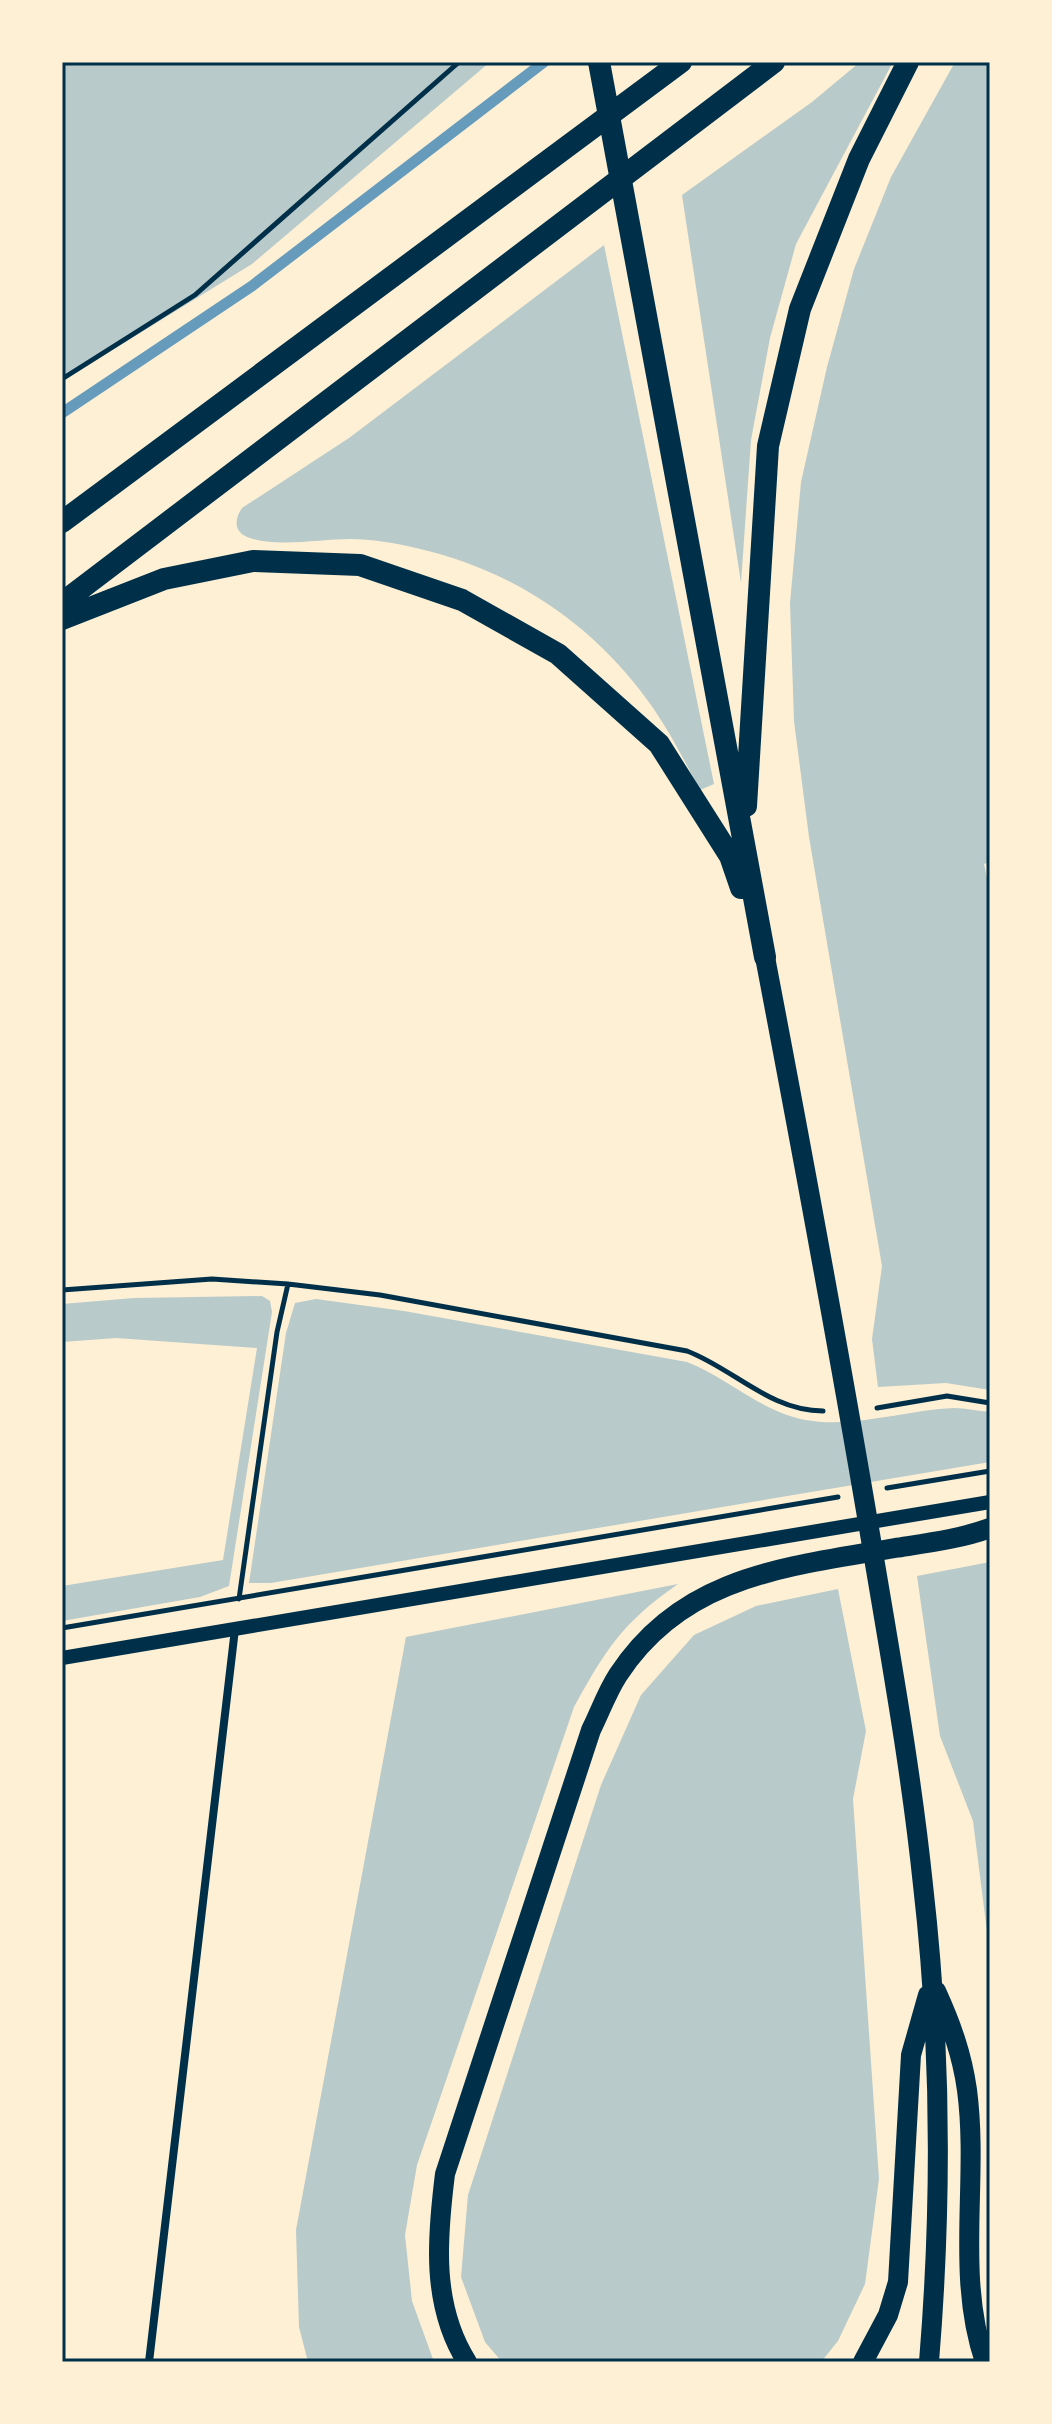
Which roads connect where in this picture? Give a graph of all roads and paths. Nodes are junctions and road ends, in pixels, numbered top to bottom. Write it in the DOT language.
graph roads {
  1 [pos="459,62"];
  2 [pos="599,62"];
  3 [pos="681,62"];
  4 [pos="774,62"];
  5 [pos="908,62"];
  6 [pos="62,379"];
  7 [pos="62,522"];
  8 [pos="62,603"];
  9 [pos="62,619"];
  10 [pos="744,843"];
  11 [pos="765,957"];
  12 [pos="288,1284"];
  13 [pos="62,1290"];
  14 [pos="990,1403"];
  15 [pos="830,1411"];
  16 [pos="866,1411"];
  17 [pos="990,1471"];
  18 [pos="881,1489"];
  19 [pos="849,1495"];
  20 [pos="990,1502"];
  21 [pos="990,1528"];
  22 [pos="239,1598"];
  23 [pos="62,1628"];
  24 [pos="235,1628"];
  25 [pos="62,1658"];
  26 [pos="932,1984"];
  27 [pos="149,2362"];
  28 [pos="467,2362"];
  29 [pos="863,2362"];
  30 [pos="929,2362"];
  31 [pos="985,2362"];
  1 -- 6 [label="path"];
  2 -- 10 [label="highway"];
  3 -- 7 [label="highway"];
  4 -- 8 [label="highway"];
  5 -- 10 [label="highway"];
  9 -- 11 [label="highway"];
  10 -- 11 [label="highway"];
  11 -- 26 [label="main road"];
  12 -- 13 [label="path"];
  12 -- 15 [label="path"];
  12 -- 22 [label="path"];
  14 -- 16 [label="path"];
  17 -- 18 [label="path"];
  19 -- 22 [label="path"];
  20 -- 24 [label="street"];
  21 -- 28 [label="main road"];
  22 -- 23 [label="path"];
  22 -- 24 [label="path"];
  24 -- 25 [label="street"];
  24 -- 27 [label="street"];
  26 -- 29 [label="main road"];
  26 -- 30 [label="main road"];
  26 -- 31 [label="main road"];
}
